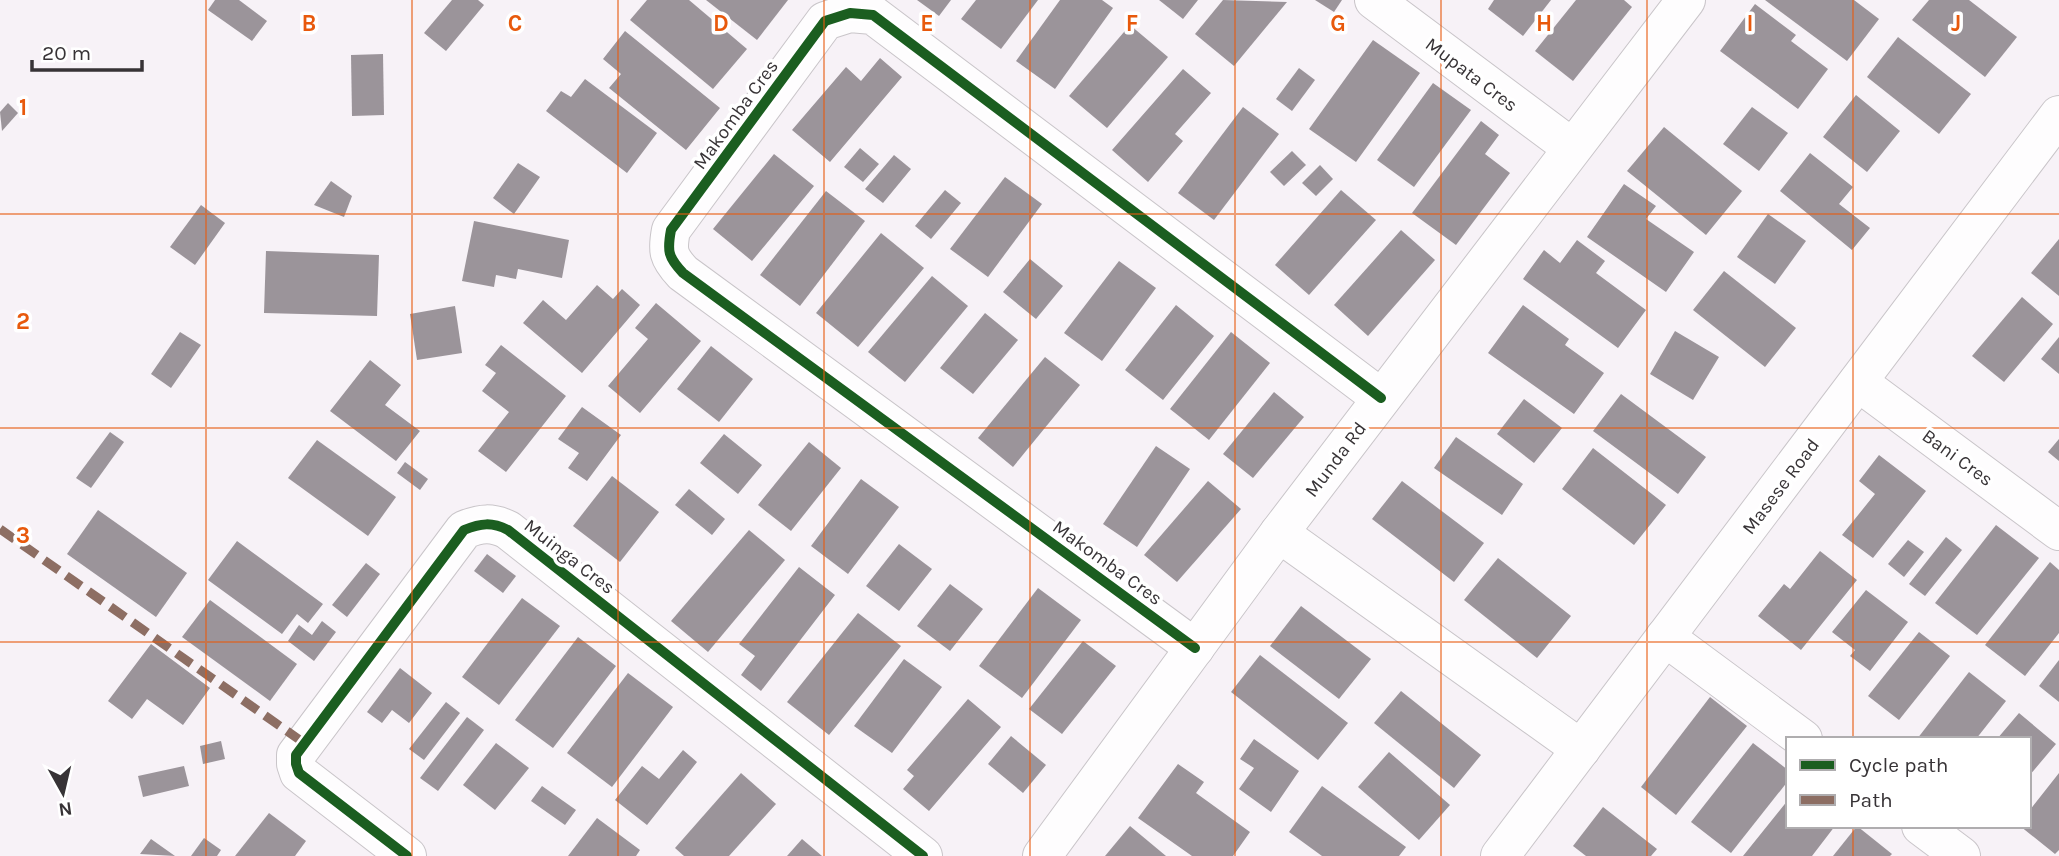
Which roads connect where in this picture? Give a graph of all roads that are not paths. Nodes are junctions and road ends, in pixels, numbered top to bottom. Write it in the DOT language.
graph roads {
  1 [pos="1374,0"];
  2 [pos="1686,0"];
  3 [pos="2056,124"];
  4 [pos="1571,147"];
  5 [pos="1858,382"];
  6 [pos="1381,398"];
  7 [pos="2059,531"];
  8 [pos="1279,533"];
  9 [pos="1665,637"];
  10 [pos="1195,648"];
  11 [pos="1800,737"];
  12 [pos="1581,749"];
  13 [pos="1924,828"];
  14 [pos="407,856"];
  15 [pos="923,856"];
  16 [pos="1042,856"];
  17 [pos="1500,856"];
  18 [pos="1961,856"];
  1 -- 4 [label="street, Mupata Cres"];
  2 -- 4 [label="street, Munda Rd"];
  3 -- 5 [label="street, Masese Road"];
  4 -- 6 [label="street, Munda Rd"];
  5 -- 7 [label="street, Bani Cres"];
  5 -- 9 [label="street, Masese Road"];
  6 -- 8 [label="street, Munda Rd"];
  6 -- 10 [label="street, Makomba Cres"];
  8 -- 10 [label="street, Munda Rd"];
  8 -- 12 [label="street"];
  9 -- 11 [label="street"];
  9 -- 12 [label="street, Masese Road"];
  10 -- 16 [label="street, Munda Rd"];
  12 -- 17 [label="street, Masese Road"];
  13 -- 18 [label="street"];
  14 -- 15 [label="street, Muinga Cres"];
}
